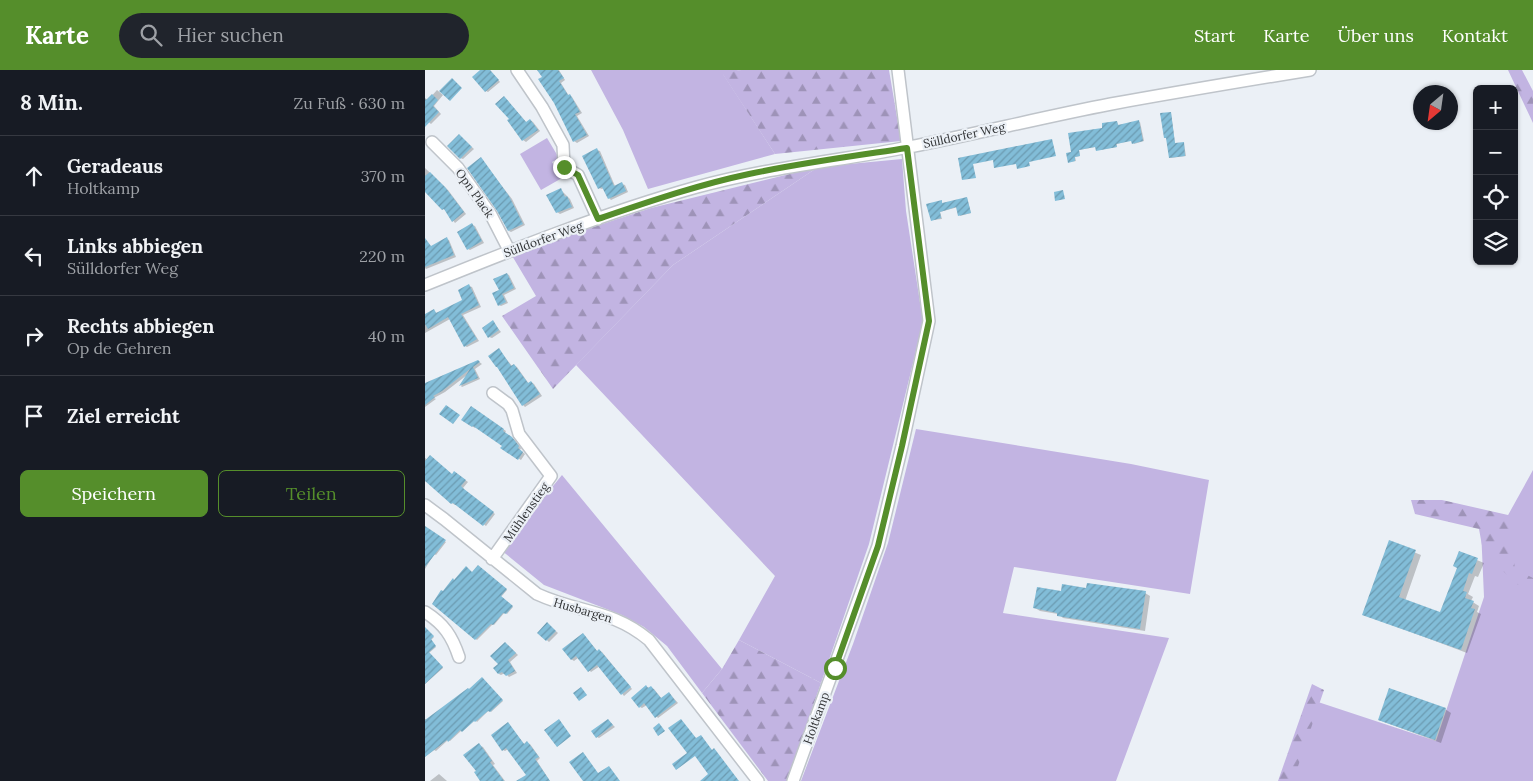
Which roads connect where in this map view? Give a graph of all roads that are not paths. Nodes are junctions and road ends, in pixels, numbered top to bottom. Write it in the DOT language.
graph roads {
  1 [pos="517,70"];
  2 [pos="898,70"];
  3 [pos="1310,70"];
  4 [pos="432,142"];
  5 [pos="907,148"];
  6 [pos="598,219"];
  7 [pos="509,250"];
  8 [pos="425,285"];
  9 [pos="493,393"];
  10 [pos="425,505"];
  11 [pos="492,559"];
  12 [pos="425,612"];
  13 [pos="459,656"];
  14 [pos="758,781"];
  15 [pos="793,781"];
  1 -- 6 [label="street"];
  2 -- 5 [label="street, Holtkamp"];
  3 -- 5 [label="street, Sülldorfer Weg"];
  4 -- 7 [label="street, Opn Plack"];
  5 -- 6 [label="street, Sülldorfer Weg"];
  5 -- 15 [label="street, Holtkamp"];
  6 -- 7 [label="street, Sülldorfer Weg"];
  7 -- 8 [label="street, Sülldorfer Weg"];
  9 -- 11 [label="street, Mühlenstieg"];
  10 -- 11 [label="street, Husbargen"];
  11 -- 14 [label="street, Husbargen"];
  12 -- 13 [label="street"];
}
